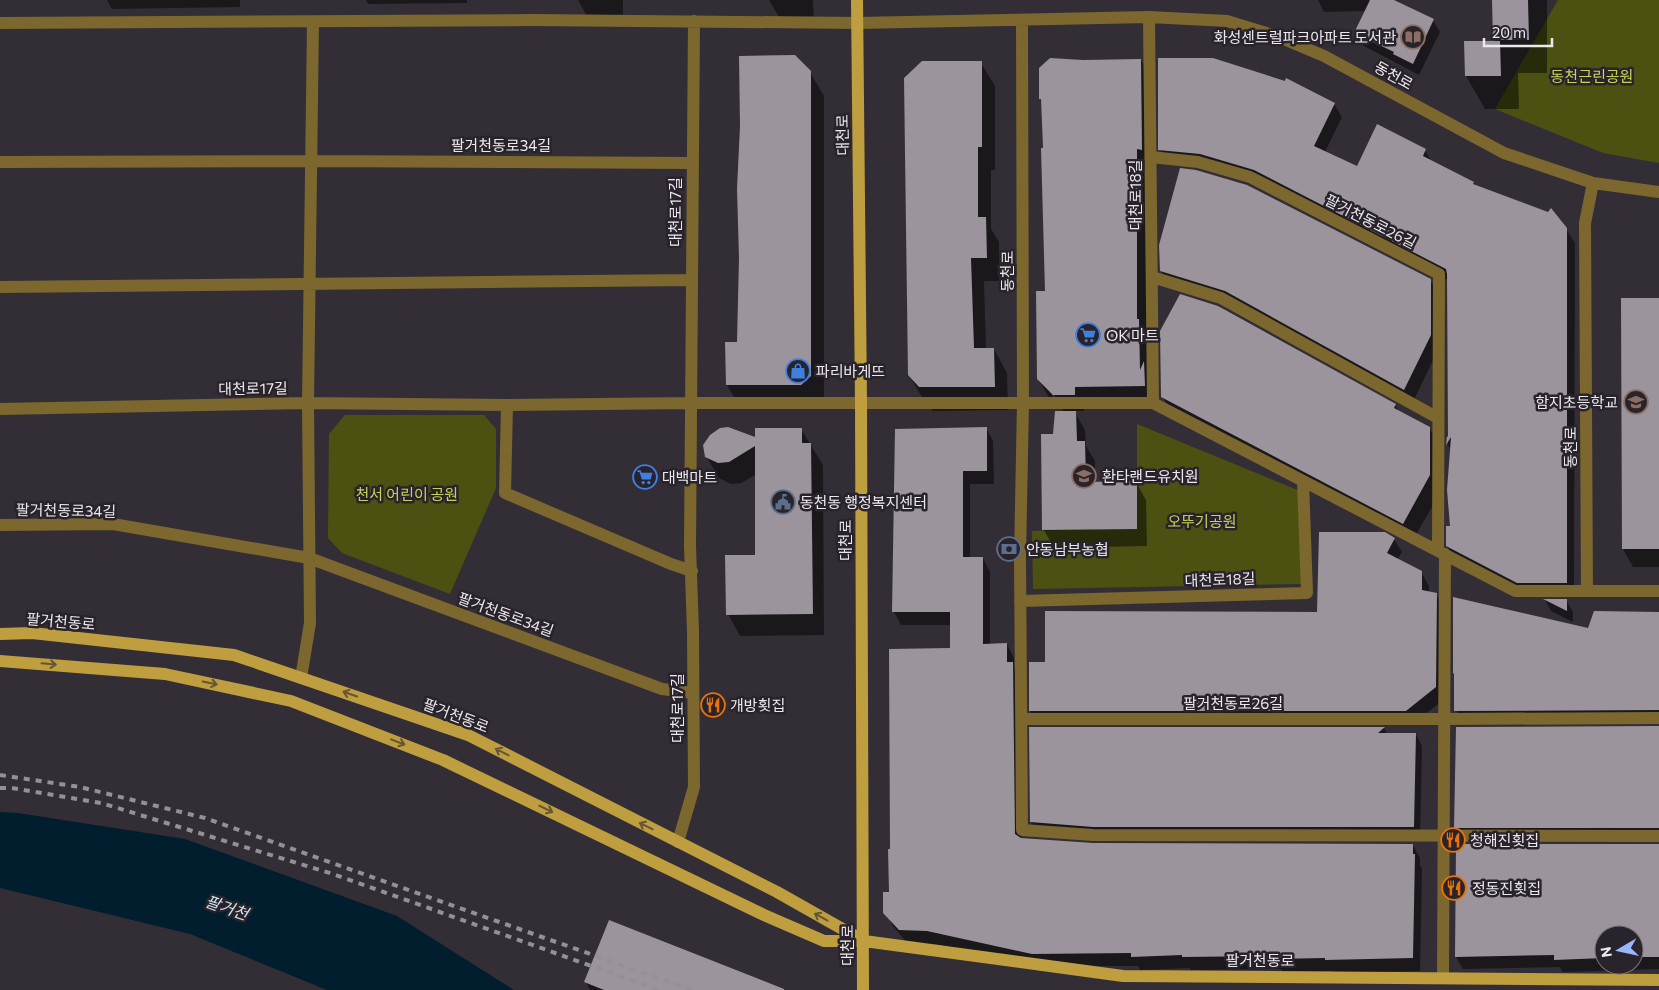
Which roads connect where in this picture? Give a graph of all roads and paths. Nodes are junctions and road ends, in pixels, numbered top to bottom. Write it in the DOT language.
graph roads {
  1 [pos="857,0"];
  2 [pos="1149,17"];
  3 [pos="694,21"];
  4 [pos="1022,21"];
  5 [pos="313,22"];
  6 [pos="0,23"];
  7 [pos="858,23"];
  8 [pos="1151,157"];
  9 [pos="311,161"];
  10 [pos="0,162"];
  11 [pos="692,163"];
  12 [pos="1593,183"];
  13 [pos="1659,192"];
  14 [pos="1152,277"];
  15 [pos="691,280"];
  16 [pos="309,285"];
  17 [pos="0,287"];
  18 [pos="862,402"];
  19 [pos="1023,402"];
  20 [pos="308,403"];
  21 [pos="690,403"];
  22 [pos="1153,403"];
  23 [pos="507,406"];
  24 [pos="0,409"];
  25 [pos="1438,418"];
  26 [pos="1303,480"];
  27 [pos="0,525"];
  28 [pos="1442,552"];
  29 [pos="309,558"];
  30 [pos="692,571"];
  31 [pos="1587,591"];
  32 [pos="1659,591"];
  33 [pos="1020,601"];
  34 [pos="0,634"];
  35 [pos="0,661"];
  36 [pos="301,678"];
  37 [pos="693,693"];
  38 [pos="1659,718"];
  39 [pos="1022,719"];
  40 [pos="1444,720"];
  41 [pos="1659,836"];
  42 [pos="1444,837"];
  43 [pos="678,842"];
  44 [pos="864,941"];
  45 [pos="1443,978"];
  46 [pos="1659,980"];
  47 [pos="863,990"];
  1 -- 7 [label="main road, 대천로"];
  2 -- 4 [label="street, 동천로"];
  2 -- 8 [label="street, 대천로18길"];
  2 -- 12 [label="street, 동천로"];
  3 -- 5 [label="street, 동천로"];
  3 -- 7 [label="street, 동천로"];
  3 -- 11 [label="street, 대천로17길"];
  4 -- 7 [label="street, 동천로"];
  4 -- 19 [label="street, 동천로"];
  5 -- 6 [label="street, 동천로"];
  5 -- 9 [label="street"];
  7 -- 18 [label="main road, 대천로"];
  8 -- 14 [label="street, 대천로18길"];
  8 -- 25 [label="street, 팔거천동로26길"];
  9 -- 10 [label="street, 팔거천동로34길"];
  9 -- 11 [label="street, 팔거천동로34길"];
  9 -- 16 [label="street"];
  11 -- 15 [label="street, 대천로17길"];
  12 -- 13 [label="street, 동천로"];
  12 -- 31 [label="street, 동천로"];
  14 -- 22 [label="street, 대천로18길"];
  14 -- 25 [label="street"];
  15 -- 16 [label="street"];
  15 -- 21 [label="street, 대천로17길"];
  16 -- 17 [label="street"];
  16 -- 20 [label="street"];
  18 -- 19 [label="street"];
  18 -- 21 [label="street, 대천로17길"];
  18 -- 44 [label="main road, 대천로"];
  19 -- 22 [label="street"];
  19 -- 33 [label="street"];
  20 -- 23 [label="street, 대천로17길"];
  20 -- 24 [label="street, 대천로17길"];
  20 -- 29 [label="street"];
  21 -- 23 [label="street, 대천로17길"];
  21 -- 30 [label="street, 대천로17길"];
  22 -- 26 [label="street"];
  23 -- 30 [label="street"];
  25 -- 28 [label="street, 팔거천동로26길"];
  26 -- 28 [label="street"];
  26 -- 33 [label="street, 대천로18길"];
  27 -- 29 [label="street, 팔거천동로34길"];
  28 -- 31 [label="street"];
  28 -- 40 [label="street, 팔거천동로26길"];
  29 -- 36 [label="street"];
  29 -- 37 [label="street, 팔거천동로34길"];
  30 -- 37 [label="street, 대천로17길"];
  31 -- 32 [label="street"];
  33 -- 39 [label="street"];
  34 -- 36 [label="main road, 팔거천동로"];
  35 -- 44 [label="main road, 팔거천동로, one-way"];
  43 -- 36 [label="main road, 팔거천동로, one-way"];
  37 -- 43 [label="street, 대천로17길"];
  38 -- 40 [label="street, 팔거천동로26길"];
  39 -- 40 [label="street, 팔거천동로26길"];
  39 -- 42 [label="street"];
  40 -- 42 [label="street, 팔거천동로26길"];
  41 -- 42 [label="street"];
  42 -- 45 [label="street, 팔거천동로26길"];
  44 -- 43 [label="main road, 팔거천동로, one-way"];
  44 -- 45 [label="main road, 팔거천동로"];
  44 -- 47 [label="main road, 대천로"];
  45 -- 46 [label="main road, 팔거천동로"];
}
